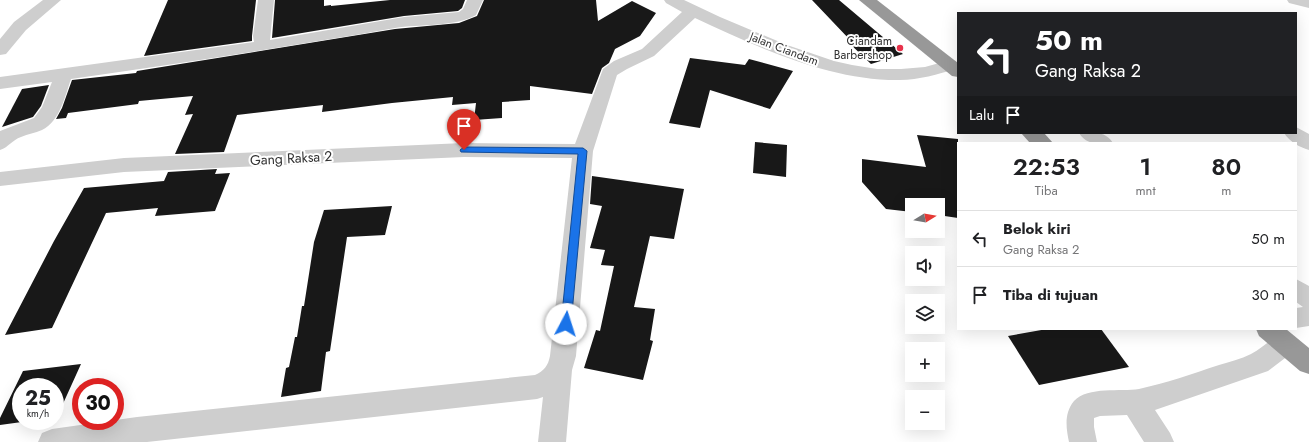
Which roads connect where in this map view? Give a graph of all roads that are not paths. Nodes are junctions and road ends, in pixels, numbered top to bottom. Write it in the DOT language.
graph roads {
  1 [pos="53,0"];
  2 [pos="266,0"];
  3 [pos="475,0"];
  4 [pos="867,0"];
  5 [pos="1295,0"];
  6 [pos="1309,3"];
  7 [pos="682,5"];
  8 [pos="263,46"];
  9 [pos="0,50"];
  10 [pos="954,69"];
  11 [pos="64,75"];
  12 [pos="0,84"];
  13 [pos="1032,134"];
  14 [pos="1090,134"];
  15 [pos="1296,134"];
  16 [pos="1042,142"];
  17 [pos="1102,142"];
  18 [pos="0,143"];
  19 [pos="1309,143"];
  20 [pos="583,151"];
  21 [pos="0,179"];
  22 [pos="1297,290"];
  23 [pos="1309,299"];
  24 [pos="1309,316"];
  25 [pos="1297,318"];
  26 [pos="1276,336"];
  27 [pos="1309,363"];
  28 [pos="559,372"];
  29 [pos="1134,402"];
  30 [pos="52,442"];
  31 [pos="552,442"];
  32 [pos="1083,442"];
  33 [pos="1160,442"];
  1 -- 9 [label="street"];
  2 -- 8 [label="street"];
  3 -- 8 [label="street"];
  4 -- 10 [label="highway"];
  5 -- 6 [label="street"];
  7 -- 10 [label="street, Jalan Ciandam"];
  7 -- 20 [label="street"];
  8 -- 11 [label="street"];
  11 -- 12 [label="street"];
  11 -- 18 [label="street"];
  13 -- 16 [label="highway"];
  14 -- 17 [label="street"];
  15 -- 19 [label="street"];
  20 -- 21 [label="street, Gang Raksa 2"];
  20 -- 28 [label="street"];
  22 -- 23 [label="street"];
  24 -- 25 [label="street"];
  26 -- 27 [label="highway"];
  26 -- 29 [label="street"];
  28 -- 30 [label="street"];
  28 -- 31 [label="street"];
  29 -- 32 [label="street"];
  29 -- 33 [label="street"];
}
